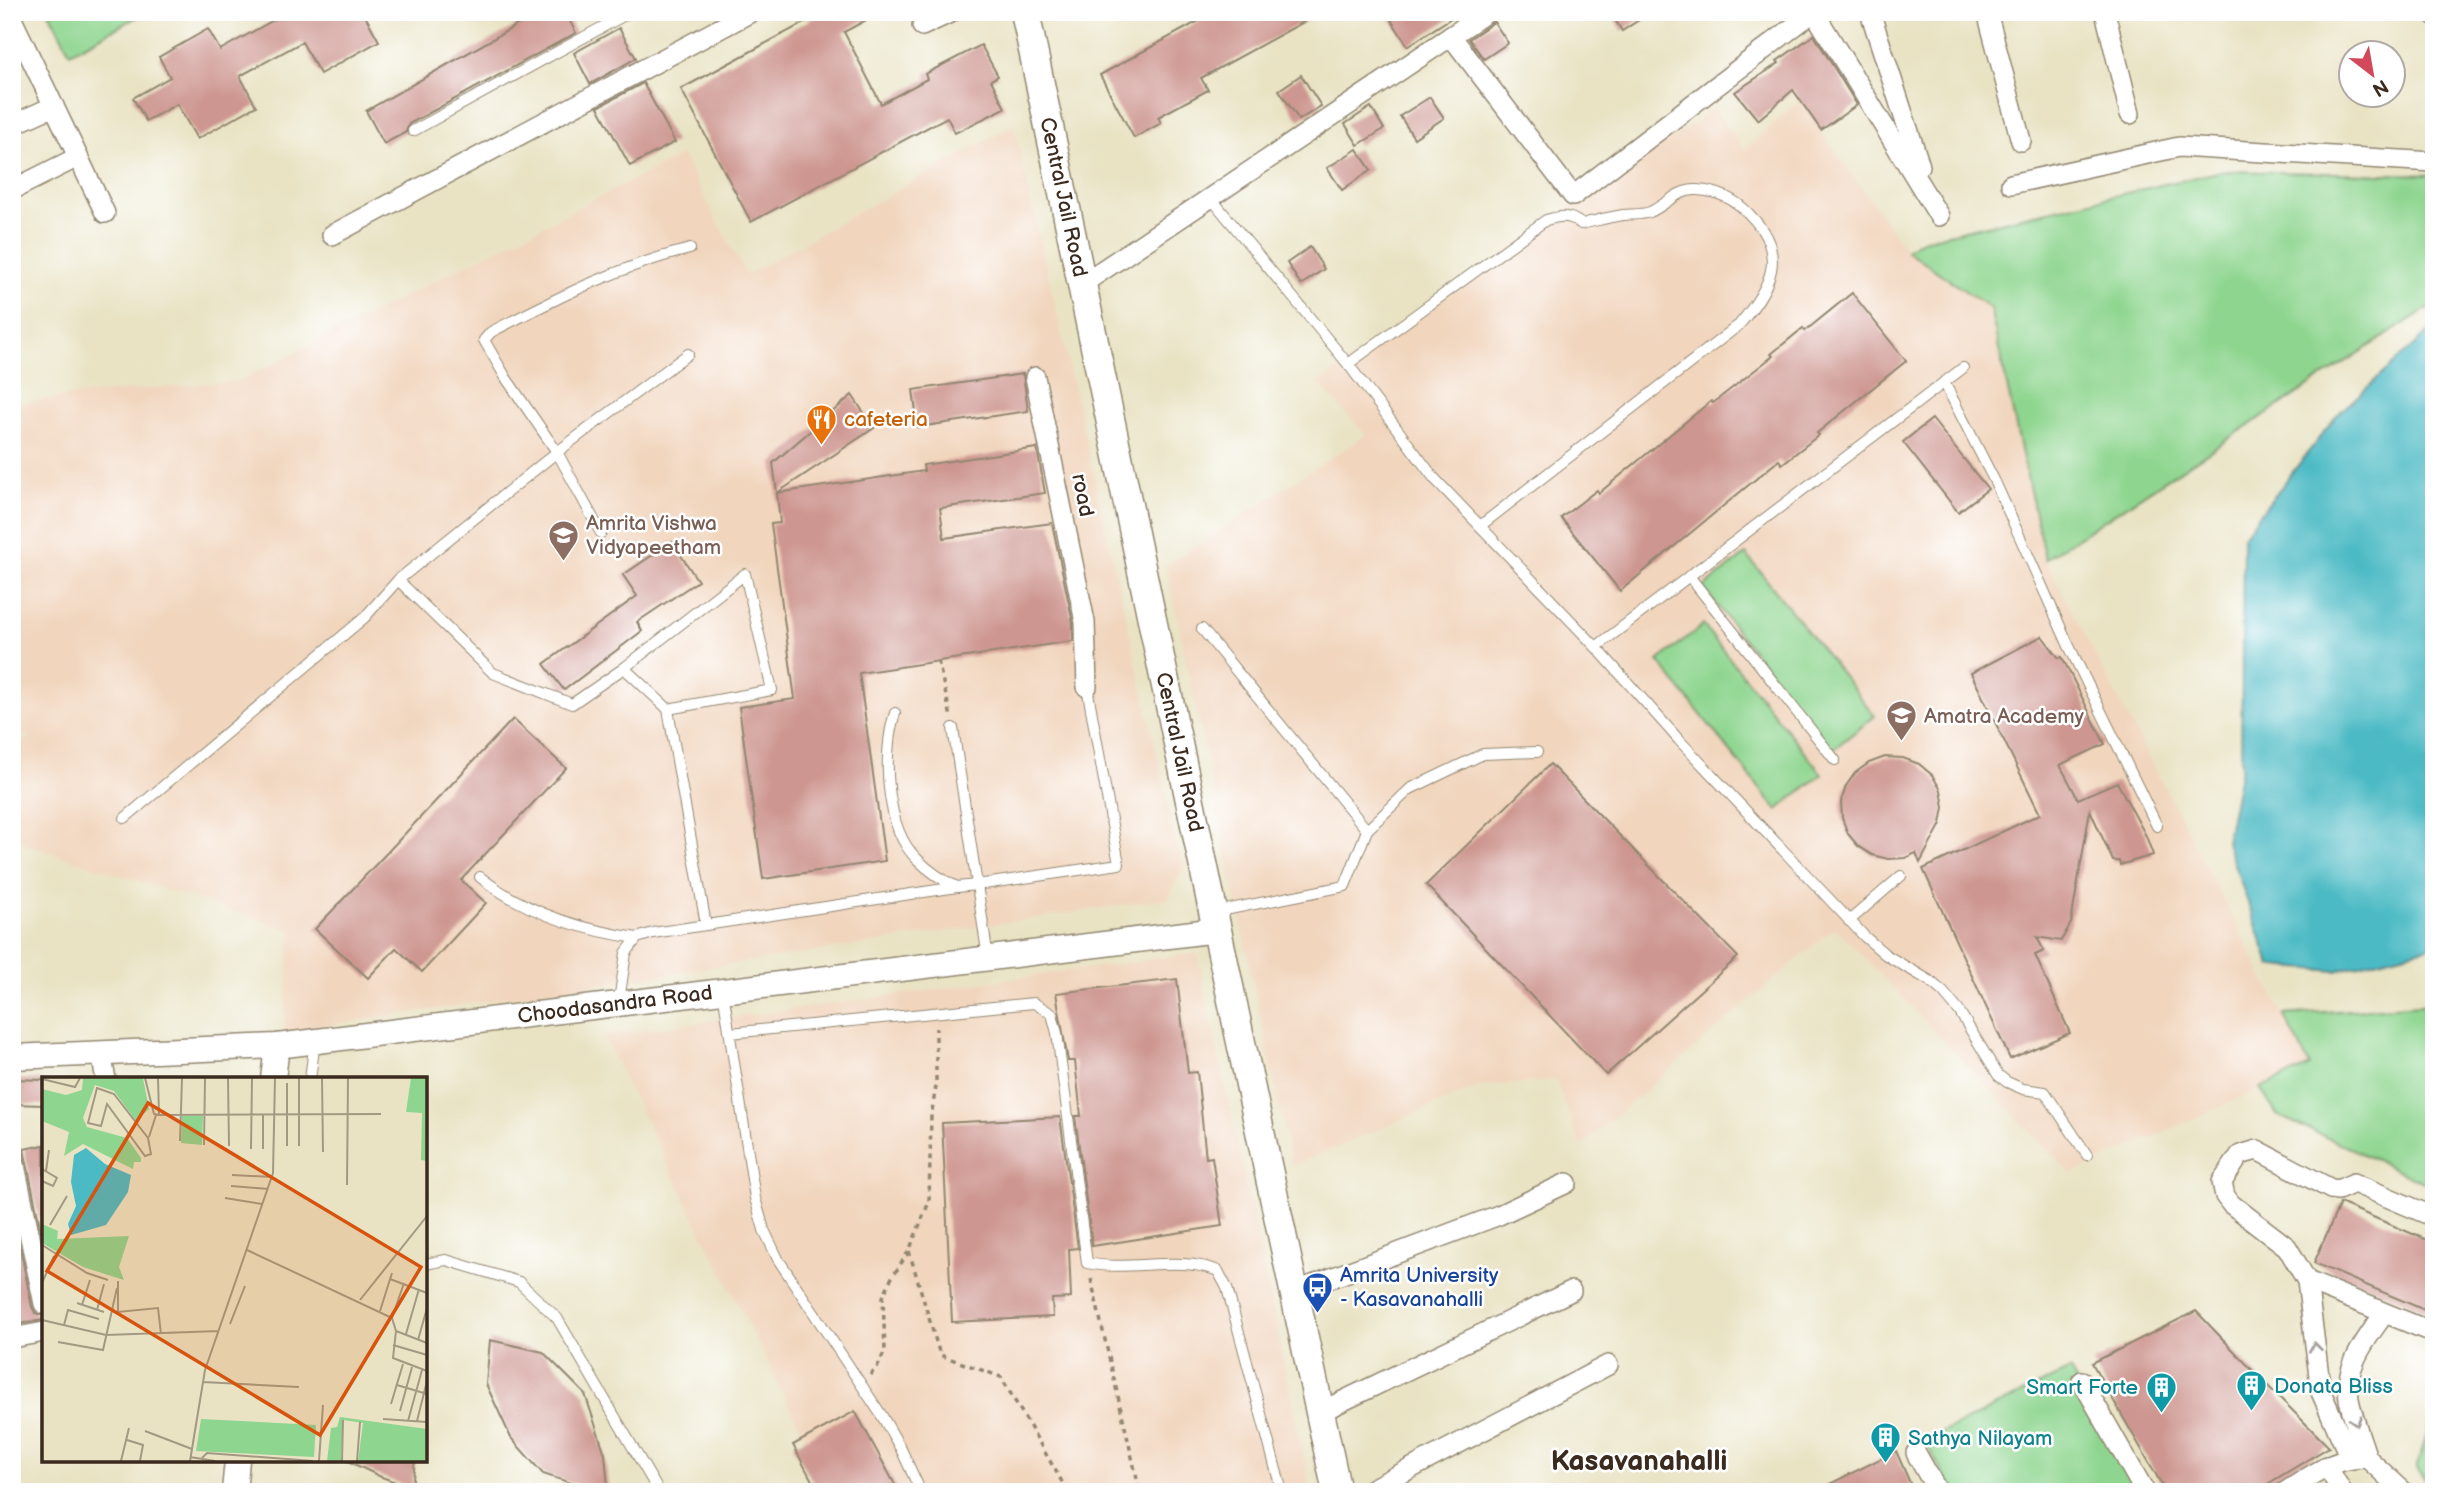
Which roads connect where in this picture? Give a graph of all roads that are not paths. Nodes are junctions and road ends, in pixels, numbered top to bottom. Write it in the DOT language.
graph roads {
  1 [pos="630,12"];
  2 [pos="751,12"];
  3 [pos="952,12"];
  4 [pos="1025,12"];
  5 [pos="1487,12"];
  6 [pos="1813,12"];
  7 [pos="1870,12"];
  8 [pos="1987,12"];
  9 [pos="2105,12"];
  10 [pos="12,19"];
  11 [pos="922,26"];
  12 [pos="1451,36"];
  13 [pos="54,106"];
  14 [pos="2130,114"];
  15 [pos="12,125"];
  16 [pos="413,131"];
  17 [pos="2021,141"];
  18 [pos="78,157"];
  19 [pos="2434,162"];
  20 [pos="1920,166"];
  21 [pos="2011,184"];
  22 [pos="12,190"];
  23 [pos="1210,197"];
  24 [pos="105,213"];
  25 [pos="1938,216"];
  26 [pos="332,235"];
  27 [pos="690,249"];
  28 [pos="1082,284"];
  29 [pos="688,354"];
  30 [pos="1348,364"];
  31 [pos="1963,368"];
  32 [pos="1035,377"];
  33 [pos="1944,382"];
  34 [pos="557,452"];
  35 [pos="1480,526"];
  36 [pos="601,534"];
  37 [pos="1689,576"];
  38 [pos="398,580"];
  39 [pos="1202,629"];
  40 [pos="1596,647"];
  41 [pos="624,668"];
  42 [pos="1087,687"];
  43 [pos="668,709"];
  44 [pos="895,713"];
  45 [pos="953,728"];
  46 [pos="1537,752"];
  47 [pos="1835,760"];
  48 [pos="125,818"];
  49 [pos="2157,826"];
  50 [pos="1367,830"];
  51 [pos="1901,876"];
  52 [pos="480,877"];
  53 [pos="977,885"];
  54 [pos="957,887"];
  55 [pos="1215,921"];
  56 [pos="1849,921"];
  57 [pos="706,925"];
  58 [pos="636,939"];
  59 [pos="988,958"];
  60 [pos="723,991"];
  61 [pos="619,1004"];
  62 [pos="730,1033"];
  63 [pos="315,1041"];
  64 [pos="276,1046"];
  65 [pos="101,1055"];
  66 [pos="12,1057"];
  67 [pos="106,1077"];
  68 [pos="274,1077"];
  69 [pos="310,1077"];
  70 [pos="12,1151"];
  71 [pos="2087,1155"];
  72 [pos="1567,1184"];
  73 [pos="2434,1217"];
  74 [pos="427,1264"];
  75 [pos="2307,1281"];
  76 [pos="1571,1291"];
  77 [pos="1294,1292"];
  78 [pos="42,1294"];
  79 [pos="2384,1314"];
  80 [pos="42,1332"];
  81 [pos="2434,1332"];
  82 [pos="12,1338"];
  83 [pos="1608,1365"];
  84 [pos="2082,1381"];
  85 [pos="1320,1412"];
  86 [pos="1916,1453"];
  87 [pos="2359,1458"];
  88 [pos="237,1462"];
  89 [pos="2327,1466"];
  90 [pos="234,1492"];
  91 [pos="659,1492"];
  92 [pos="921,1492"];
  93 [pos="1282,1492"];
  94 [pos="1337,1492"];
  95 [pos="1366,1492"];
  96 [pos="1938,1492"];
  97 [pos="2145,1492"];
  98 [pos="2285,1492"];
  99 [pos="2342,1492"];
  100 [pos="2404,1492"];
  1 -- 16 [label="lane"];
  2 -- 26 [label="street"];
  3 -- 11 [label="street"];
  4 -- 28 [label="main road, Central Jail Road"];
  5 -- 12 [label="street"];
  6 -- 12 [label="street"];
  6 -- 25 [label="street"];
  7 -- 20 [label="street"];
  8 -- 17 [label="street"];
  9 -- 14 [label="street"];
  10 -- 13 [label="street"];
  12 -- 23 [label="street"];
  13 -- 15 [label="street"];
  13 -- 18 [label="street"];
  18 -- 22 [label="street"];
  18 -- 24 [label="street"];
  19 -- 21 [label="street"];
  23 -- 28 [label="street"];
  23 -- 30 [label="lane"];
  27 -- 34 [label="lane"];
  28 -- 55 [label="main road, Central Jail Road"];
  29 -- 34 [label="lane"];
  30 -- 35 [label="lane"];
  30 -- 35 [label="lane"];
  31 -- 33 [label="lane"];
  32 -- 42 [label="street, road"];
  33 -- 37 [label="lane"];
  33 -- 49 [label="lane"];
  34 -- 36 [label="lane"];
  34 -- 38 [label="lane"];
  35 -- 40 [label="lane"];
  37 -- 40 [label="lane"];
  37 -- 47 [label="lane"];
  38 -- 41 [label="lane"];
  38 -- 48 [label="lane"];
  39 -- 50 [label="lane"];
  40 -- 56 [label="lane"];
  41 -- 43 [label="lane"];
  41 -- 43 [label="lane"];
  42 -- 53 [label="lane"];
  43 -- 57 [label="lane"];
  44 -- 54 [label="lane"];
  45 -- 53 [label="lane"];
  46 -- 50 [label="lane"];
  50 -- 55 [label="lane"];
  51 -- 56 [label="lane"];
  52 -- 58 [label="lane"];
  53 -- 54 [label="lane"];
  53 -- 59 [label="lane"];
  54 -- 57 [label="lane"];
  55 -- 59 [label="street, Choodasandra Road"];
  55 -- 77 [label="main road, Central Jail Road"];
  56 -- 71 [label="lane"];
  57 -- 58 [label="lane"];
  58 -- 61 [label="lane"];
  59 -- 60 [label="street, Choodasandra Road"];
  60 -- 61 [label="street, Choodasandra Road"];
  60 -- 62 [label="lane"];
  61 -- 63 [label="street, Choodasandra Road"];
  62 -- 92 [label="lane"];
  62 -- 93 [label="lane"];
  63 -- 64 [label="street, Choodasandra Road"];
  63 -- 69 [label="lane"];
  64 -- 65 [label="street, Choodasandra Road"];
  64 -- 68 [label="street"];
  65 -- 66 [label="street, Choodasandra Road"];
  65 -- 67 [label="street"];
  70 -- 78 [label="street"];
  72 -- 77 [label="street"];
  73 -- 75 [label="street"];
  74 -- 91 [label="lane"];
  75 -- 79 [label="street"];
  87 -- 75 [label="street, one-way"];
  76 -- 85 [label="street"];
  77 -- 85 [label="main road, Central Jail Road"];
  79 -- 81 [label="street"];
  79 -- 87 [label="street, one-way"];
  80 -- 82 [label="street"];
  83 -- 95 [label="street"];
  84 -- 97 [label="street"];
  85 -- 94 [label="main road, Central Jail Road"];
  86 -- 96 [label="street"];
  87 -- 89 [label="street"];
  87 -- 100 [label="street"];
  88 -- 90 [label="street"];
  89 -- 98 [label="street"];
  89 -- 99 [label="street"];
}
